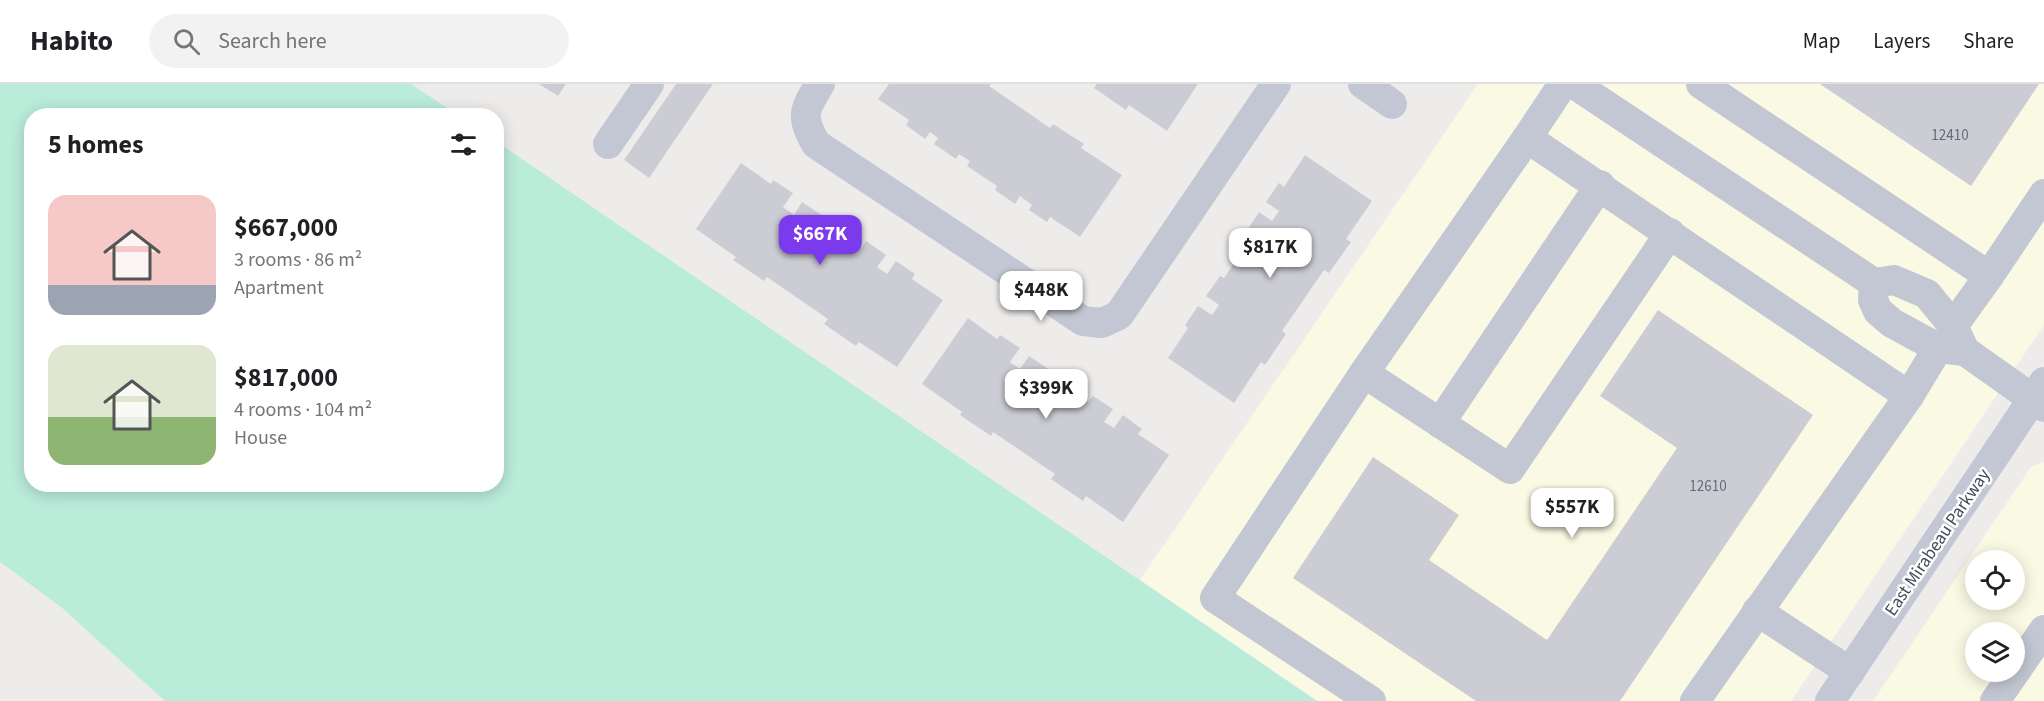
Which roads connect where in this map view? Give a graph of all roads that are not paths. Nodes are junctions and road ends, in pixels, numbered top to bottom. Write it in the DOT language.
graph roads {
  1 [pos="649,84"];
  2 [pos="820,84"];
  3 [pos="1276,84"];
  4 [pos="1363,84"];
  5 [pos="1563,84"];
  6 [pos="1574,84"];
  7 [pos="1701,84"];
  8 [pos="1392,104"];
  9 [pos="1527,138"];
  10 [pos="608,144"];
  11 [pos="1600,185"];
  12 [pos="2044,194"];
  13 [pos="1670,233"];
  14 [pos="1989,276"];
  15 [pos="1874,283"];
  16 [pos="1952,342"];
  17 [pos="1364,374"];
  18 [pos="1909,396"];
  19 [pos="2040,396"];
  20 [pos="1440,423"];
  21 [pos="1757,611"];
  22 [pos="2044,630"];
  23 [pos="1850,672"];
  24 [pos="1356,696"];
  25 [pos="1695,701"];
  26 [pos="1830,701"];
  27 [pos="1995,701"];
  1 -- 10 [label="street"];
  2 -- 3 [label="street"];
  4 -- 8 [label="street"];
  5 -- 9 [label="street"];
  6 -- 15 [label="street"];
  7 -- 14 [label="street"];
  9 -- 11 [label="street"];
  9 -- 17 [label="street"];
  11 -- 13 [label="street"];
  11 -- 20 [label="street"];
  12 -- 14 [label="street"];
  13 -- 18 [label="street"];
  13 -- 20 [label="street"];
  14 -- 16 [label="street"];
  15 -- 16 [label="street"];
  15 -- 16 [label="street"];
  16 -- 18 [label="street"];
  16 -- 19 [label="street"];
  17 -- 20 [label="street"];
  17 -- 24 [label="street"];
  18 -- 21 [label="street"];
  19 -- 23 [label="street, East Mirabeau Parkway"];
  21 -- 23 [label="street"];
  21 -- 25 [label="street"];
  22 -- 27 [label="street"];
  23 -- 26 [label="street, East Mirabeau Parkway"];
}
